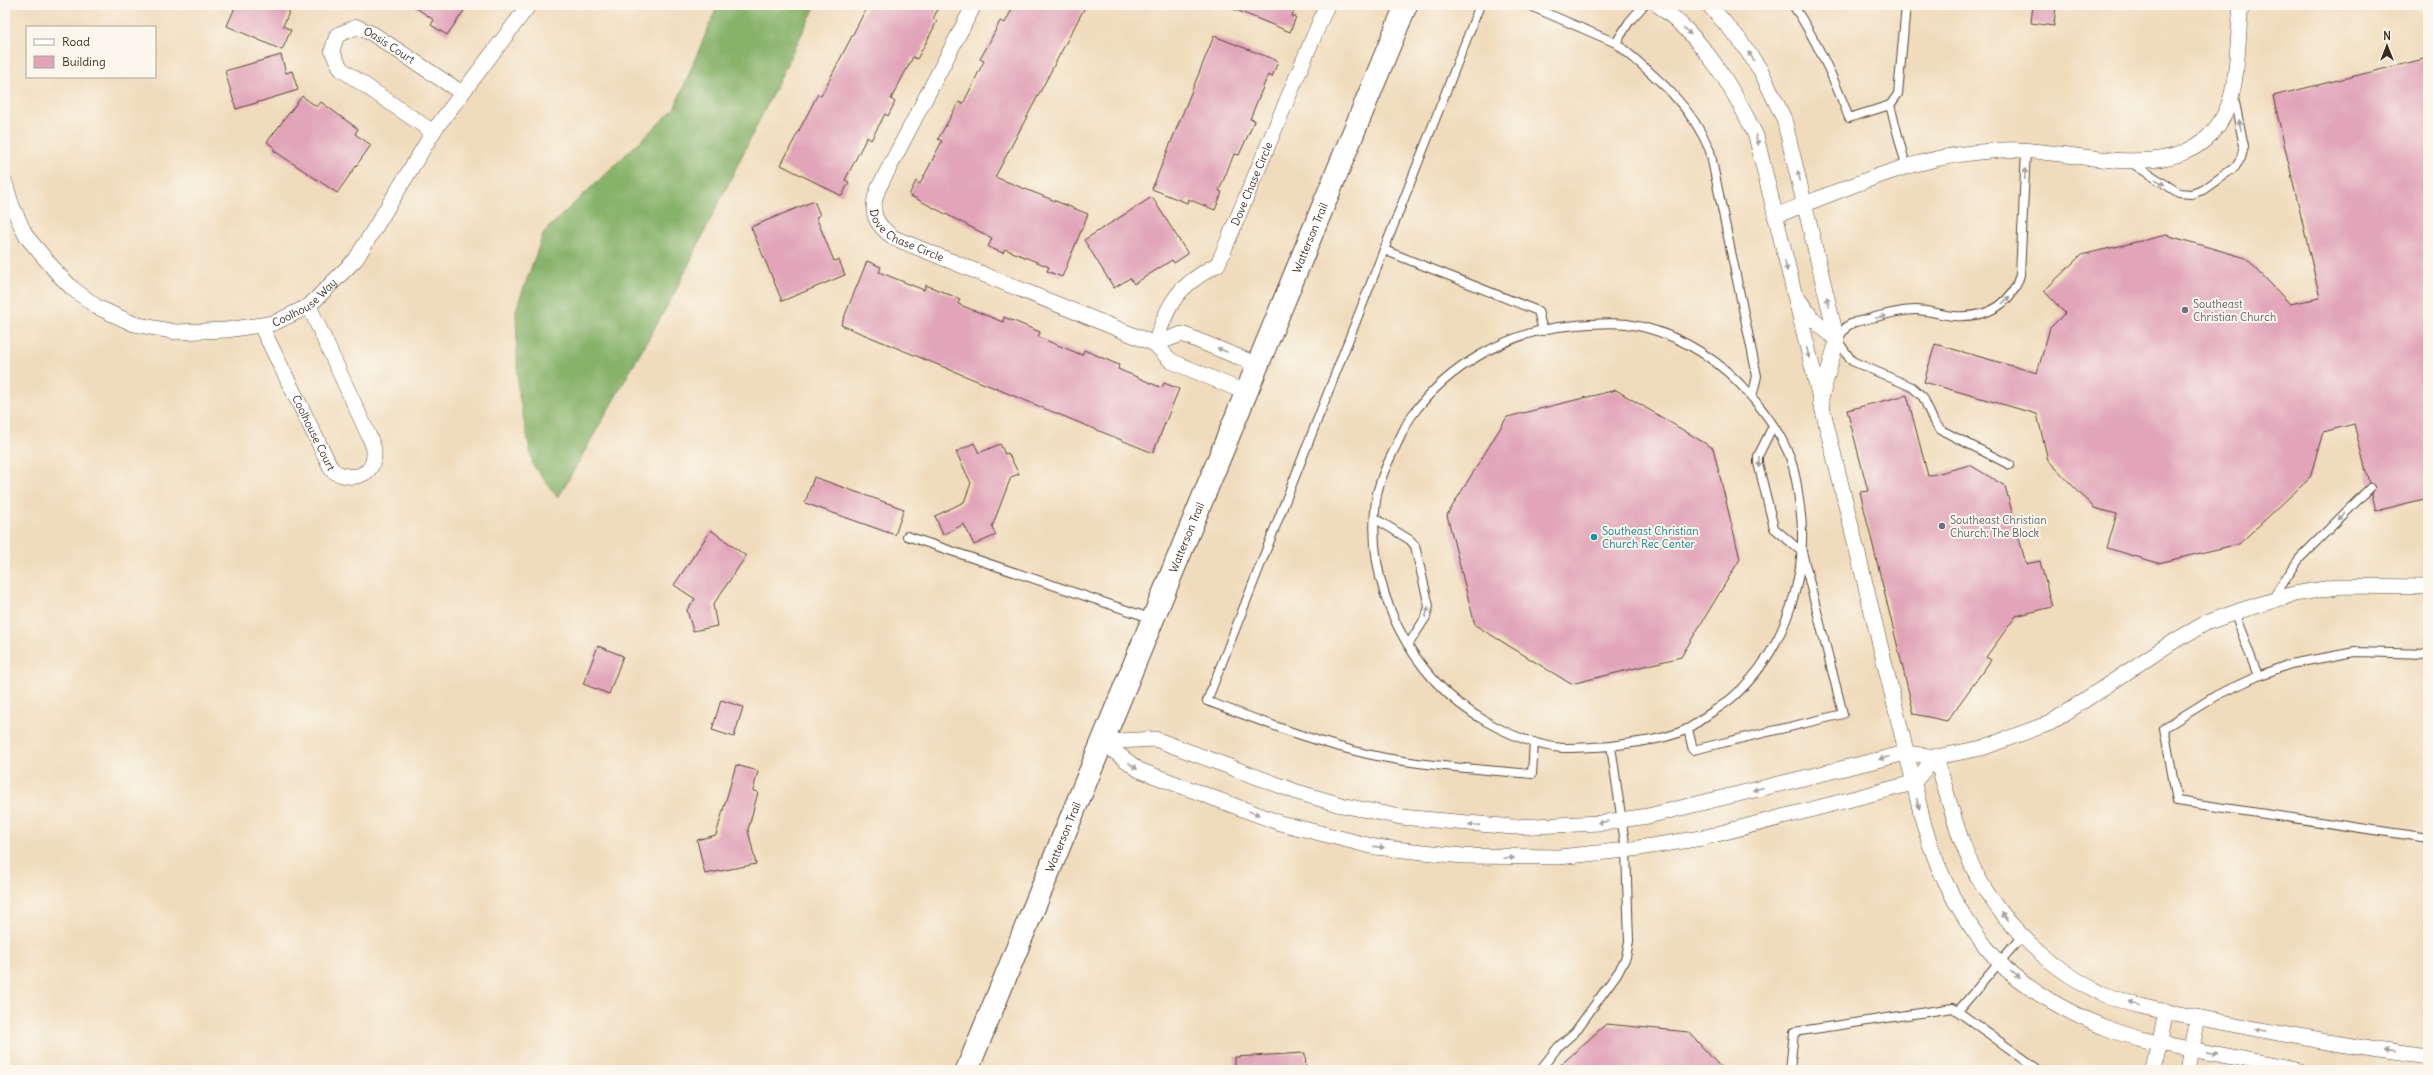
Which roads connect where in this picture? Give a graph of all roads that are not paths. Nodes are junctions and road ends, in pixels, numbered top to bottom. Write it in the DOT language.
graph roads {
  1 [pos="529,5"];
  2 [pos="974,5"];
  3 [pos="1327,5"];
  4 [pos="1406,5"];
  5 [pos="1480,5"];
  6 [pos="1528,5"];
  7 [pos="1644,5"];
  8 [pos="1658,5"];
  9 [pos="1709,5"];
  10 [pos="1793,5"];
  11 [pos="1906,5"];
  12 [pos="2241,5"];
  13 [pos="1616,43"];
  14 [pos="2232,89"];
  15 [pos="462,93"];
  16 [pos="1890,105"];
  17 [pos="433,132"];
  18 [pos="2026,150"];
  19 [pos="2127,161"];
  20 [pos="1906,166"];
  21 [pos="5,183"];
  22 [pos="1806,204"];
  23 [pos="1775,216"];
  24 [pos="1384,250"];
  25 [pos="1791,288"];
  26 [pos="309,306"];
  27 [pos="261,326"];
  28 [pos="1543,331"];
  29 [pos="1837,340"];
  30 [pos="1155,344"];
  31 [pos="1258,365"];
  32 [pos="1247,392"];
  33 [pos="1752,396"];
  34 [pos="1820,402"];
  35 [pos="1773,426"];
  36 [pos="2010,465"];
  37 [pos="2370,488"];
  38 [pos="1376,519"];
  39 [pos="907,536"];
  40 [pos="1802,552"];
  41 [pos="2428,587"];
  42 [pos="2272,601"];
  43 [pos="2234,612"];
  44 [pos="1154,619"];
  45 [pos="1408,646"];
  46 [pos="2428,654"];
  47 [pos="2258,676"];
  48 [pos="1688,729"];
  49 [pos="1102,742"];
  50 [pos="1534,742"];
  51 [pos="1611,746"];
  52 [pos="1906,753"];
  53 [pos="1936,757"];
  54 [pos="1913,783"];
  55 [pos="1622,820"];
  56 [pos="2428,838"];
  57 [pos="1626,850"];
  58 [pos="2022,936"];
  59 [pos="1999,962"];
  60 [pos="1958,1011"];
  61 [pos="2166,1011"];
  62 [pos="2198,1017"];
  63 [pos="2159,1043"];
  64 [pos="2192,1050"];
  65 [pos="2428,1057"];
  66 [pos="967,1070"];
  67 [pos="1540,1070"];
  68 [pos="1790,1070"];
  69 [pos="2039,1070"];
  70 [pos="2154,1070"];
  71 [pos="2188,1070"];
  72 [pos="2302,1070"];
  1 -- 15 [label="street, Coolhouse Way"];
  2 -- 30 [label="street, Dove Chase Circle"];
  3 -- 30 [label="street, Dove Chase Circle"];
  4 -- 31 [label="main road, Watterson Trail"];
  5 -- 24 [label="lane"];
  6 -- 13 [label="lane"];
  7 -- 13 [label="lane"];
  8 -- 23 [label="street, one-way"];
  22 -- 9 [label="street, one-way"];
  10 -- 16 [label="lane"];
  11 -- 16 [label="lane"];
  12 -- 14 [label="street"];
  13 -- 33 [label="lane"];
  14 -- 19 [label="street"];
  19 -- 14 [label="lane, one-way"];
  15 -- 17 [label="street, Coolhouse Way"];
  15 -- 17 [label="street, Oasis Court"];
  16 -- 20 [label="lane"];
  17 -- 26 [label="street, Coolhouse Way"];
  18 -- 19 [label="street"];
  18 -- 20 [label="street"];
  29 -- 18 [label="lane, one-way"];
  20 -- 22 [label="street"];
  21 -- 27 [label="street, Coolhouse Way"];
  22 -- 23 [label="street"];
  29 -- 22 [label="street, one-way"];
  23 -- 25 [label="street, one-way"];
  24 -- 28 [label="lane"];
  24 -- 50 [label="lane"];
  25 -- 29 [label="street"];
  25 -- 34 [label="street, one-way"];
  26 -- 27 [label="street, Coolhouse Way"];
  26 -- 27 [label="street, Coolhouse Court"];
  28 -- 33 [label="lane"];
  28 -- 38 [label="lane"];
  29 -- 34 [label="street"];
  29 -- 36 [label="lane"];
  31 -- 30 [label="street, one-way"];
  30 -- 32 [label="street, Dove Chase Circle"];
  31 -- 32 [label="main road, Watterson Trail"];
  32 -- 44 [label="main road, Watterson Trail"];
  33 -- 35 [label="lane"];
  34 -- 52 [label="street"];
  35 -- 40 [label="lane"];
  35 -- 40 [label="lane, one-way"];
  37 -- 42 [label="lane, one-way"];
  38 -- 45 [label="lane"];
  45 -- 38 [label="lane, one-way"];
  39 -- 44 [label="lane"];
  40 -- 48 [label="lane"];
  40 -- 48 [label="lane"];
  41 -- 42 [label="street"];
  42 -- 43 [label="street"];
  43 -- 47 [label="lane"];
  43 -- 53 [label="street"];
  44 -- 49 [label="main road, Watterson Trail"];
  45 -- 50 [label="lane"];
  46 -- 47 [label="lane"];
  47 -- 56 [label="lane"];
  48 -- 51 [label="lane"];
  55 -- 49 [label="street, one-way"];
  49 -- 57 [label="street, one-way"];
  49 -- 66 [label="main road, Watterson Trail"];
  50 -- 51 [label="lane"];
  51 -- 55 [label="lane"];
  52 -- 53 [label="street"];
  52 -- 54 [label="street"];
  52 -- 55 [label="street, one-way"];
  53 -- 54 [label="street"];
  58 -- 53 [label="street, one-way"];
  54 -- 57 [label="street"];
  54 -- 59 [label="street, one-way"];
  55 -- 57 [label="lane"];
  57 -- 67 [label="lane"];
  58 -- 59 [label="lane"];
  61 -- 58 [label="street, one-way"];
  59 -- 60 [label="lane"];
  59 -- 63 [label="street, one-way"];
  60 -- 68 [label="lane"];
  60 -- 69 [label="lane"];
  61 -- 62 [label="street"];
  61 -- 63 [label="street"];
  62 -- 64 [label="street"];
  65 -- 62 [label="street, one-way"];
  63 -- 64 [label="street"];
  63 -- 70 [label="street"];
  64 -- 71 [label="street"];
  64 -- 72 [label="street, one-way"];
}
